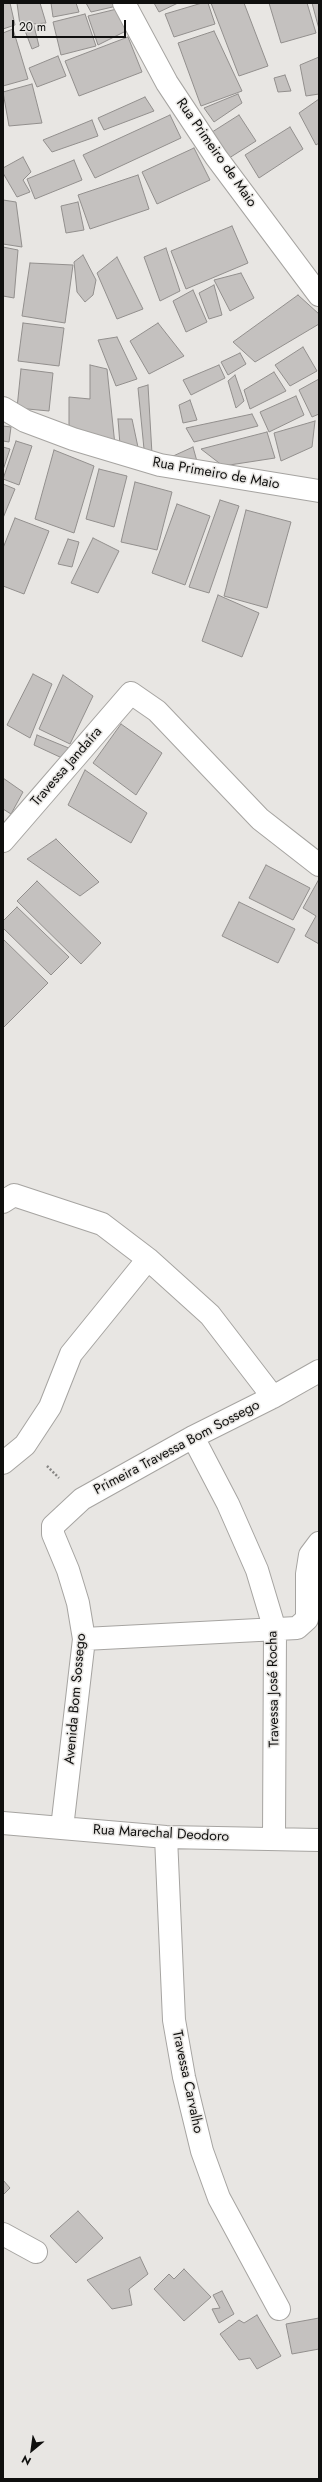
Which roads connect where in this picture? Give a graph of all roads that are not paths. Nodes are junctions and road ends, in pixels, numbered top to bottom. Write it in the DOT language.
graph roads {
  1 [pos="124,3"];
  2 [pos="319,295"];
  3 [pos="3,408"];
  4 [pos="319,491"];
  5 [pos="3,841"];
  6 [pos="319,865"];
  7 [pos="3,1202"];
  8 [pos="148,1260"];
  9 [pos="319,1371"];
  10 [pos="273,1397"];
  11 [pos="193,1437"];
  12 [pos="3,1463"];
  13 [pos="82,1499"];
  14 [pos="319,1543"];
  15 [pos="275,1630"];
  16 [pos="84,1639"];
  17 [pos="3,1823"];
  18 [pos="62,1828"];
  19 [pos="166,1837"];
  20 [pos="274,1838"];
  21 [pos="319,1840"];
  22 [pos="3,2234"];
  23 [pos="36,2252"];
  24 [pos="279,2309"];
  1 -- 2 [label="street, Rua Primeiro de Maio"];
  3 -- 4 [label="street, Rua Primeiro de Maio"];
  5 -- 6 [label="street, Travessa Jandaíra"];
  7 -- 8 [label="street"];
  8 -- 10 [label="street"];
  8 -- 12 [label="street"];
  9 -- 10 [label="street, Primeira Travessa Bom Sossego"];
  10 -- 11 [label="street, Primeira Travessa Bom Sossego"];
  11 -- 13 [label="street, Primeira Travessa Bom Sossego"];
  11 -- 15 [label="street, Travessa José Rocha"];
  13 -- 16 [label="street, Avenida Bom Sossego"];
  14 -- 15 [label="street, Travessa José Rocha"];
  15 -- 16 [label="street"];
  15 -- 20 [label="street, Travessa José Rocha"];
  16 -- 18 [label="street, Avenida Bom Sossego"];
  17 -- 18 [label="street, Rua Marechal Deodoro"];
  18 -- 19 [label="street, Rua Marechal Deodoro"];
  19 -- 20 [label="street, Rua Marechal Deodoro"];
  19 -- 24 [label="street, Travessa Carvalho"];
  20 -- 21 [label="street, Rua Marechal Deodoro"];
  22 -- 23 [label="street"];
}
